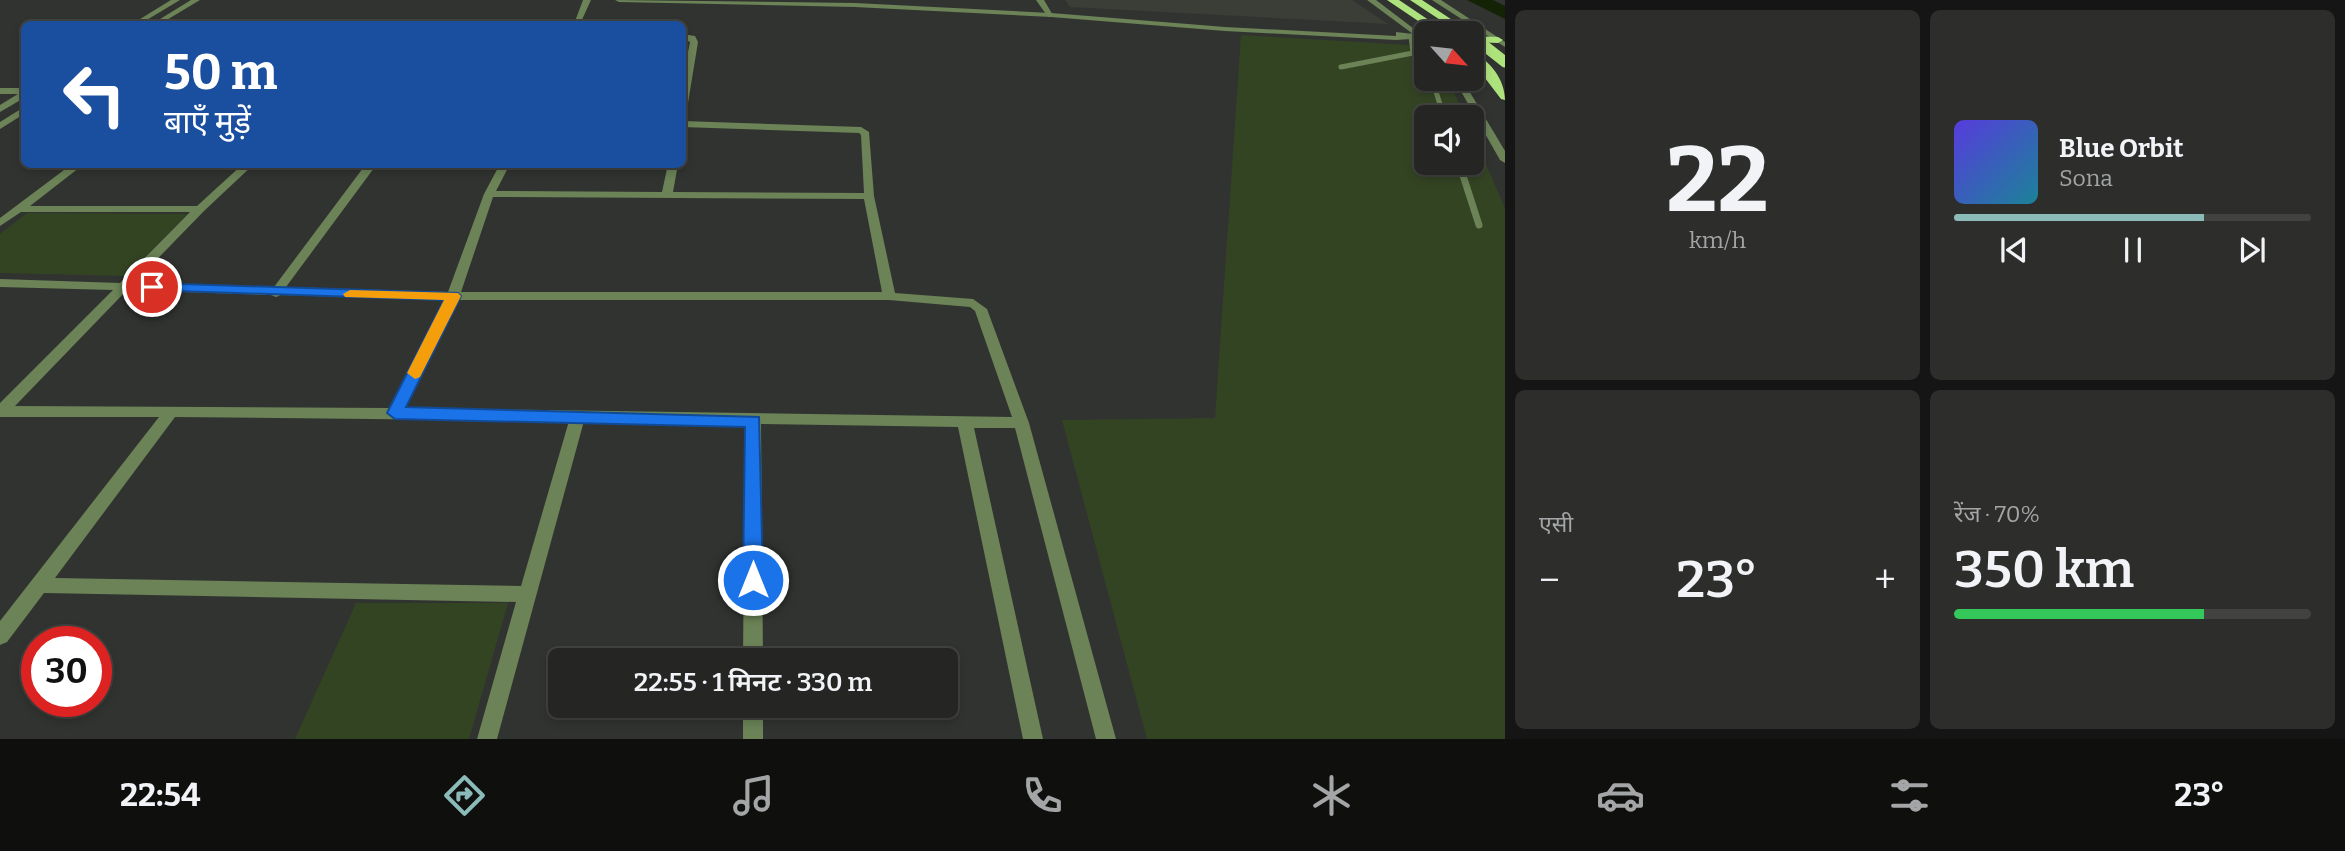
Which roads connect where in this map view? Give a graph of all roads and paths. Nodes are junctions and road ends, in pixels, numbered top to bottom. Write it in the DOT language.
graph roads {
  1 [pos="176,0"];
  2 [pos="196,0"];
  3 [pos="587,0"];
  4 [pos="618,0"];
  5 [pos="859,0"];
  6 [pos="1040,0"];
  7 [pos="1371,0"];
  8 [pos="1392,0"];
  9 [pos="1415,0"];
  10 [pos="1436,0"];
  11 [pos="1049,12"];
  12 [pos="141,21"];
  13 [pos="161,21"];
  14 [pos="578,21"];
  15 [pos="1424,21"];
  16 [pos="1448,21"];
  17 [pos="1414,34"];
  18 [pos="686,37"];
  19 [pos="1414,37"];
  20 [pos="1484,40"];
  21 [pos="1502,43"];
  22 [pos="1484,47"];
  23 [pos="1414,50"];
  24 [pos="1413,53"];
  25 [pos="1505,62"];
  26 [pos="1341,67"];
  27 [pos="1484,67"];
  28 [pos="686,86"];
  29 [pos="0,91"];
  30 [pos="1465,91"];
  31 [pos="21,93"];
  32 [pos="21,95"];
  33 [pos="1505,96"];
  34 [pos="0,109"];
  35 [pos="21,112"];
  36 [pos="686,124"];
  37 [pos="0,126"];
  38 [pos="1505,160"];
  39 [pos="74,168"];
  40 [pos="245,168"];
  41 [pos="369,168"];
  42 [pos="503,168"];
  43 [pos="672,168"];
  44 [pos="1463,175"];
  45 [pos="489,194"];
  46 [pos="667,196"];
  47 [pos="869,196"];
  48 [pos="19,209"];
  49 [pos="200,209"];
  50 [pos="0,223"];
  51 [pos="1479,225"];
  52 [pos="0,283"];
  53 [pos="127,286"];
  54 [pos="276,293"];
  55 [pos="453,296"];
  56 [pos="889,296"];
  57 [pos="1,411"];
  58 [pos="170,412"];
  59 [pos="395,413"];
  60 [pos="578,416"];
  61 [pos="753,421"];
  62 [pos="965,423"];
  63 [pos="1021,423"];
  64 [pos="39,585"];
  65 [pos="527,594"];
  66 [pos="0,636"];
  67 [pos="753,648"];
  68 [pos="753,718"];
  69 [pos="487,739"];
  70 [pos="753,739"];
  71 [pos="1033,739"];
  72 [pos="1106,739"];
  1 -- 12 [label="street"];
  2 -- 13 [label="street"];
  3 -- 14 [label="street"];
  4 -- 11 [label="street"];
  5 -- 11 [label="street"];
  6 -- 11 [label="street"];
  7 -- 17 [label="street"];
  8 -- 15 [label="highway"];
  9 -- 16 [label="highway"];
  10 -- 21 [label="street"];
  11 -- 19 [label="street"];
  18 -- 28 [label="street"];
  20 -- 21 [label="highway"];
  22 -- 25 [label="highway, bridge"];
  23 -- 24 [label="lane"];
  24 -- 26 [label="lane"];
  27 -- 33 [label="highway"];
  29 -- 31 [label="street"];
  30 -- 38 [label="street"];
  32 -- 34 [label="street"];
  35 -- 37 [label="street"];
  36 -- 47 [label="street"];
  39 -- 48 [label="street"];
  40 -- 49 [label="street"];
  41 -- 54 [label="street"];
  42 -- 45 [label="street"];
  43 -- 46 [label="street"];
  44 -- 51 [label="lane"];
  45 -- 46 [label="street"];
  45 -- 55 [label="street"];
  46 -- 47 [label="street"];
  47 -- 56 [label="street"];
  48 -- 49 [label="street"];
  48 -- 50 [label="street"];
  49 -- 53 [label="street"];
  52 -- 53 [label="street"];
  53 -- 54 [label="street"];
  53 -- 57 [label="street"];
  54 -- 55 [label="street"];
  55 -- 56 [label="street"];
  55 -- 59 [label="street"];
  56 -- 63 [label="street"];
  57 -- 58 [label="street"];
  58 -- 59 [label="street"];
  58 -- 64 [label="street"];
  59 -- 60 [label="street"];
  60 -- 61 [label="street"];
  60 -- 65 [label="street"];
  61 -- 62 [label="street"];
  61 -- 67 [label="street"];
  62 -- 63 [label="street"];
  62 -- 71 [label="street"];
  63 -- 72 [label="street"];
  64 -- 65 [label="street"];
  64 -- 66 [label="street"];
  65 -- 69 [label="street"];
  68 -- 70 [label="street"];
}
